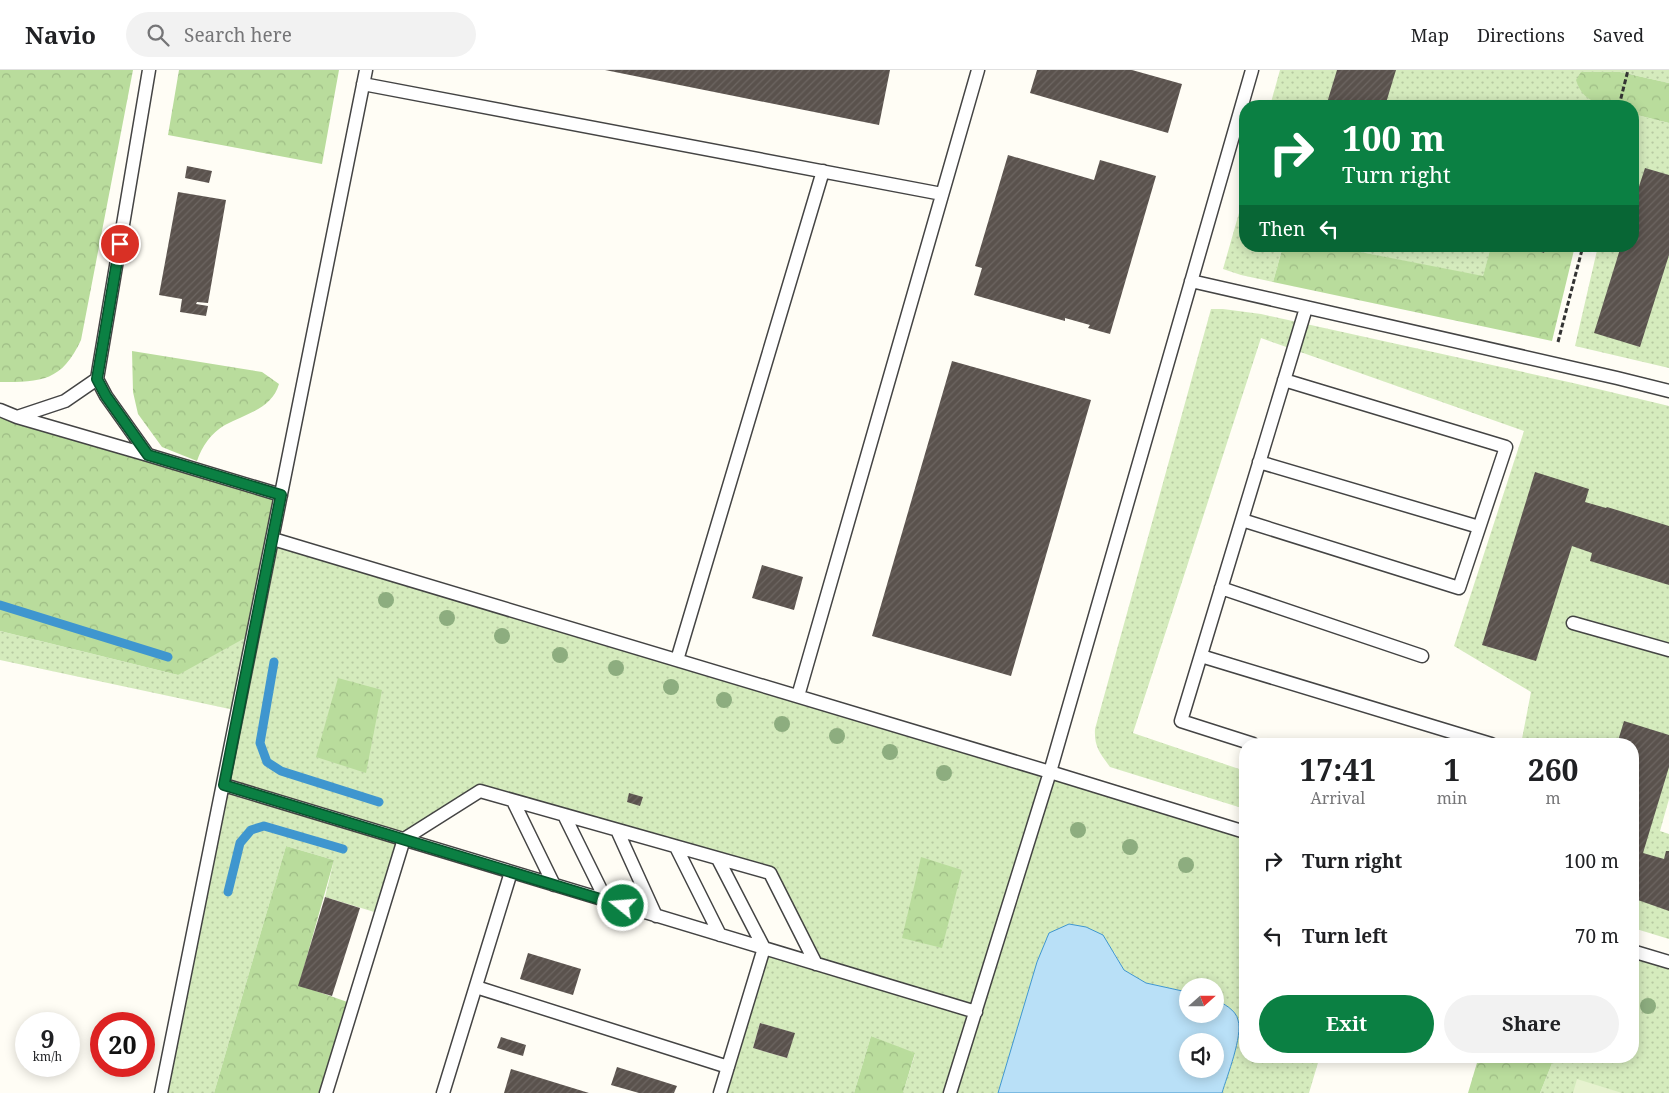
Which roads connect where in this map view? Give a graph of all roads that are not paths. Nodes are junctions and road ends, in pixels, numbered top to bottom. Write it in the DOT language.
graph roads {
  1 [pos="149,70"];
  2 [pos="366,70"];
  3 [pos="978,70"];
  4 [pos="1252,70"];
  5 [pos="363,84"];
  6 [pos="1243,100"];
  7 [pos="1239,115"];
  8 [pos="823,171"];
  9 [pos="942,194"];
  10 [pos="1191,282"];
  11 [pos="1306,308"];
  12 [pos="97,379"];
  13 [pos="1284,380"];
  14 [pos="1669,391"];
  15 [pos="0,410"];
  16 [pos="17,417"];
  17 [pos="148,455"];
  18 [pos="1259,462"];
  19 [pos="281,495"];
  20 [pos="1242,520"];
  21 [pos="1479,527"];
  22 [pos="273,540"];
  23 [pos="1221,588"];
  24 [pos="1573,623"];
  25 [pos="1669,650"];
  26 [pos="1200,656"];
  27 [pos="1422,656"];
  28 [pos="677,660"];
  29 [pos="798,696"];
  30 [pos="1471,738"];
  31 [pos="1239,740"];
  32 [pos="1050,772"];
  33 [pos="224,785"];
  34 [pos="512,801"];
  35 [pos="564,815"];
  36 [pos="618,830"];
  37 [pos="1239,830"];
  38 [pos="404,839"];
  39 [pos="676,847"];
  40 [pos="718,859"];
  41 [pos="511,872"];
  42 [pos="554,885"];
  43 [pos="606,900"];
  44 [pos="656,916"];
  45 [pos="720,935"];
  46 [pos="764,948"];
  47 [pos="1639,953"];
  48 [pos="1669,962"];
  49 [pos="816,964"];
  50 [pos="476,987"];
  51 [pos="976,1012"];
  52 [pos="728,1067"];
  53 [pos="161,1093"];
  54 [pos="326,1093"];
  55 [pos="443,1093"];
  56 [pos="720,1093"];
  57 [pos="950,1093"];
  1 -- 12 [label="lane"];
  2 -- 5 [label="lane"];
  3 -- 9 [label="lane"];
  4 -- 6 [label="lane"];
  5 -- 8 [label="lane"];
  5 -- 19 [label="lane"];
  7 -- 10 [label="lane"];
  8 -- 9 [label="lane"];
  8 -- 28 [label="lane"];
  9 -- 29 [label="lane"];
  10 -- 11 [label="lane"];
  10 -- 32 [label="lane"];
  11 -- 13 [label="lane"];
  11 -- 14 [label="lane"];
  12 -- 16 [label="lane"];
  12 -- 17 [label="lane"];
  13 -- 18 [label="lane"];
  13 -- 21 [label="lane"];
  15 -- 16 [label="lane"];
  16 -- 17 [label="lane"];
  17 -- 19 [label="lane"];
  18 -- 20 [label="lane"];
  18 -- 21 [label="lane"];
  19 -- 22 [label="lane"];
  20 -- 21 [label="lane"];
  20 -- 23 [label="lane"];
  22 -- 28 [label="lane"];
  22 -- 33 [label="lane"];
  23 -- 26 [label="lane"];
  23 -- 27 [label="lane"];
  24 -- 25 [label="lane"];
  26 -- 30 [label="lane"];
  26 -- 31 [label="lane"];
  28 -- 29 [label="lane"];
  29 -- 32 [label="lane"];
  32 -- 37 [label="lane"];
  32 -- 51 [label="lane"];
  33 -- 38 [label="lane"];
  33 -- 53 [label="lane"];
  34 -- 35 [label="lane"];
  34 -- 38 [label="lane"];
  34 -- 42 [label="lane"];
  35 -- 36 [label="lane"];
  35 -- 43 [label="lane"];
  36 -- 39 [label="lane"];
  36 -- 44 [label="lane"];
  38 -- 41 [label="lane"];
  38 -- 54 [label="lane"];
  39 -- 40 [label="lane"];
  39 -- 45 [label="lane"];
  40 -- 46 [label="lane"];
  40 -- 49 [label="lane"];
  41 -- 42 [label="lane"];
  41 -- 50 [label="lane"];
  42 -- 43 [label="lane"];
  43 -- 44 [label="lane"];
  44 -- 45 [label="lane"];
  45 -- 46 [label="lane"];
  46 -- 49 [label="lane"];
  46 -- 52 [label="lane"];
  47 -- 48 [label="lane"];
  49 -- 51 [label="lane"];
  50 -- 52 [label="lane"];
  50 -- 55 [label="lane"];
  51 -- 57 [label="lane"];
  52 -- 56 [label="lane"];
}
